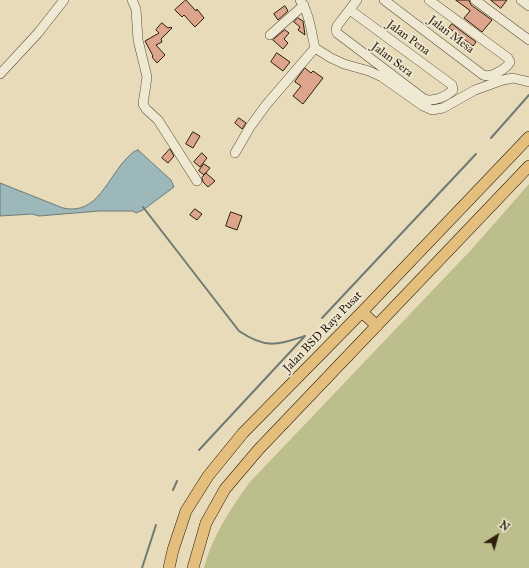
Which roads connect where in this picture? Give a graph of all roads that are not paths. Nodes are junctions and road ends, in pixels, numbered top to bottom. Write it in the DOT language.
graph roads {
  1 [pos="64,0"];
  2 [pos="132,0"];
  3 [pos="358,0"];
  4 [pos="384,0"];
  5 [pos="429,0"];
  6 [pos="476,0"];
  7 [pos="521,0"];
  8 [pos="302,3"];
  9 [pos="529,6"];
  10 [pos="350,10"];
  11 [pos="270,36"];
  12 [pos="529,40"];
  13 [pos="315,48"];
  14 [pos="0,74"];
  15 [pos="526,81"];
  16 [pos="430,100"];
  17 [pos="529,137"];
  18 [pos="235,153"];
  19 [pos="529,166"];
  20 [pos="197,181"];
  21 [pos="362,312"];
  22 [pos="377,326"];
  23 [pos="173,550"];
  24 [pos="165,568"];
  25 [pos="169,568"];
  26 [pos="193,568"];
  1 -- 14 [label="street"];
  2 -- 20 [label="street"];
  3 -- 10 [label="street"];
  4 -- 5 [label="street, Jalan Mesa"];
  6 -- 12 [label="street"];
  7 -- 9 [label="street"];
  8 -- 11 [label="street"];
  8 -- 13 [label="street"];
  10 -- 16 [label="street, Jalan Sera"];
  10 -- 16 [label="street, Jalan Pena"];
  13 -- 15 [label="street"];
  13 -- 18 [label="street"];
  17 -- 21 [label="main road, Jalan BSD Raya Pusat"];
  19 -- 22 [label="main road"];
  21 -- 22 [label="main road"];
  21 -- 23 [label="main road, Jalan BSD Raya Pusat"];
  22 -- 26 [label="main road"];
  23 -- 24 [label="main road"];
  23 -- 25 [label="main road, Jalan BSD Raya Pusat"];
}
